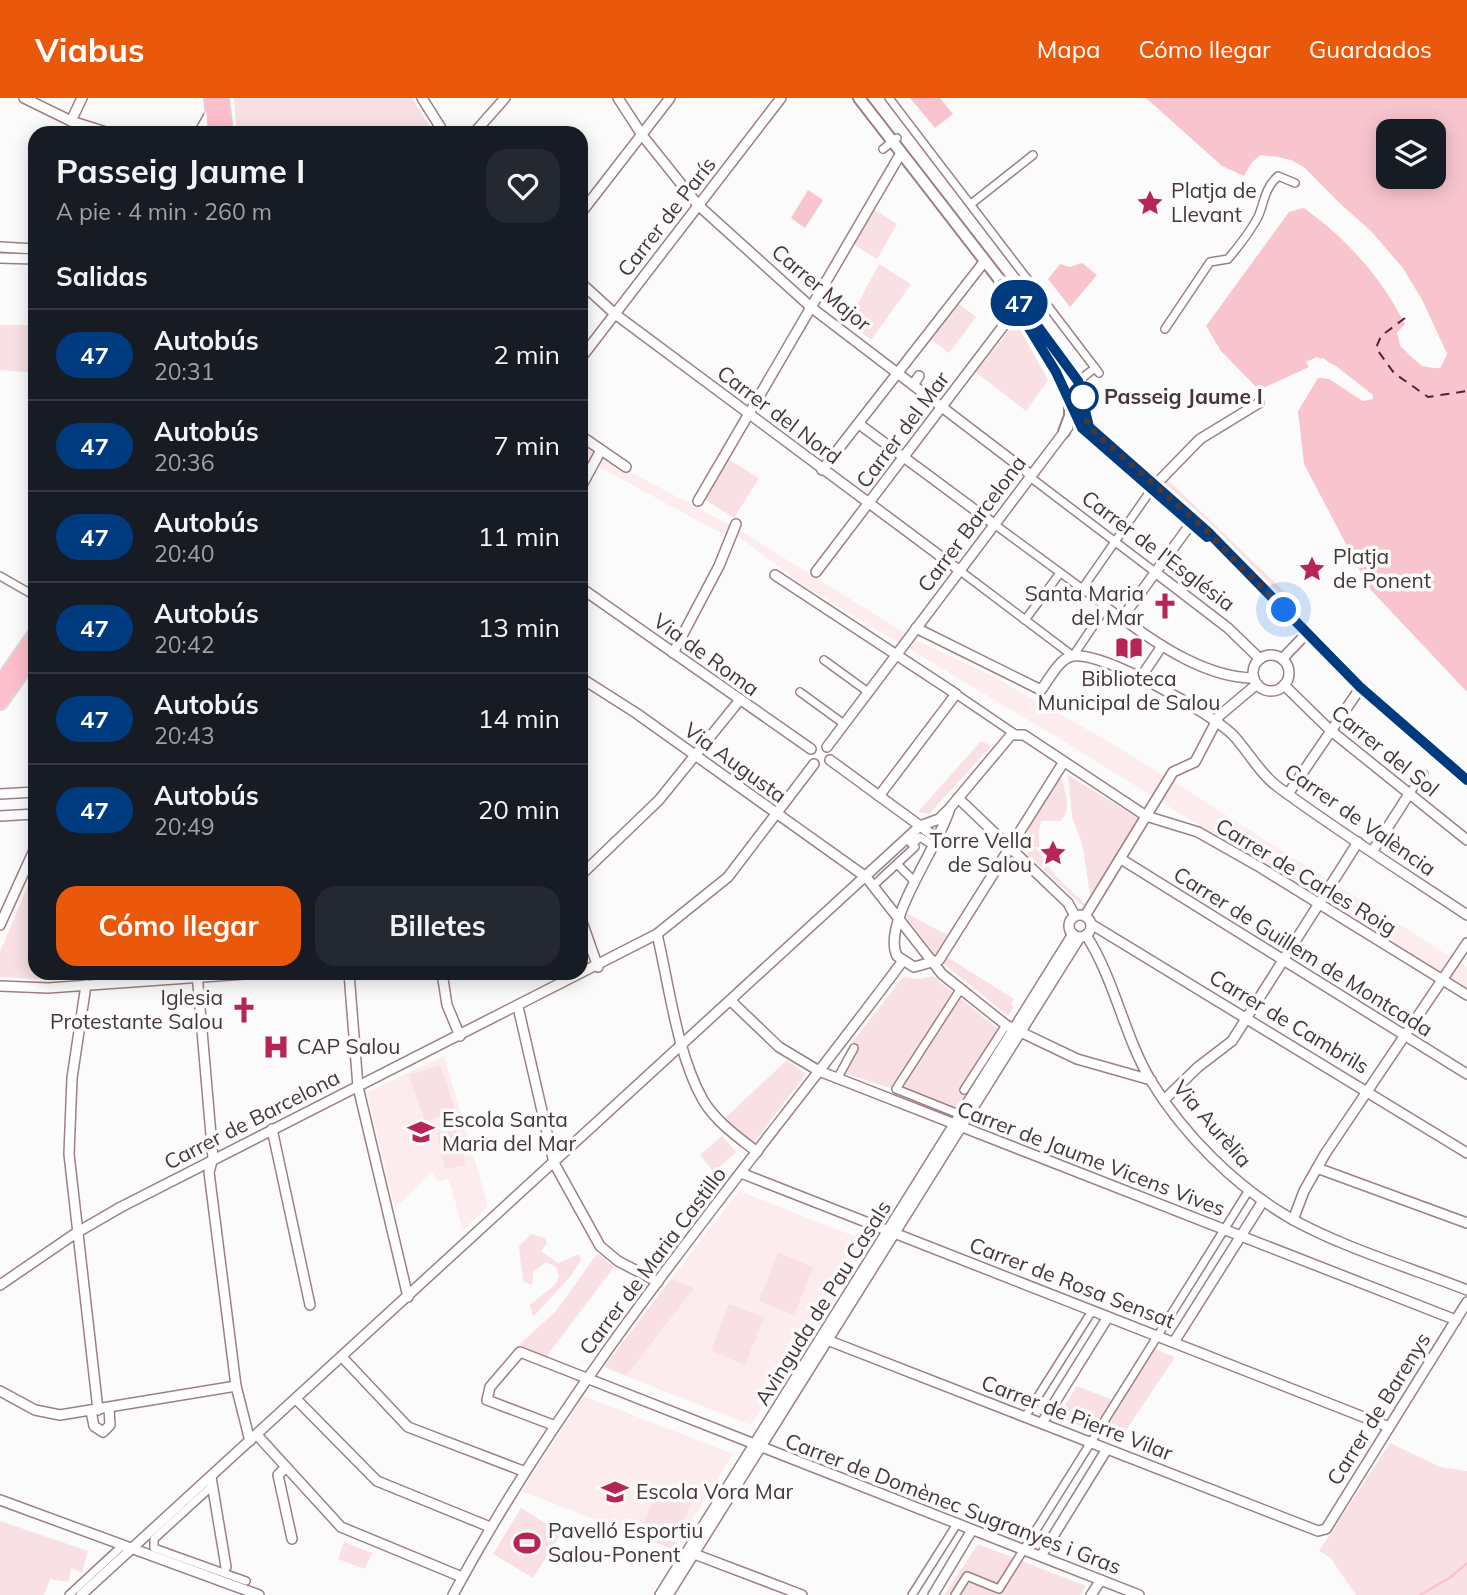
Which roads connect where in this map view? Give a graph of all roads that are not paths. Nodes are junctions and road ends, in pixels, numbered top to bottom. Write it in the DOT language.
graph roads {
  1 [pos="24,98"];
  2 [pos="82,98"];
  3 [pos="422,98"];
  4 [pos="505,98"];
  5 [pos="618,98"];
  6 [pos="670,98"];
  7 [pos="780,98"];
  8 [pos="859,98"];
  9 [pos="889,98"];
  10 [pos="215,101"];
  11 [pos="71,121"];
  12 [pos="86,126"];
  13 [pos="202,126"];
  14 [pos="215,126"];
  15 [pos="223,126"];
  16 [pos="440,126"];
  17 [pos="480,126"];
  18 [pos="642,135"];
  19 [pos="901,153"];
  20 [pos="1033,155"];
  21 [pos="1295,183"];
  22 [pos="588,204"];
  23 [pos="971,204"];
  24 [pos="698,205"];
  25 [pos="0,247"];
  26 [pos="28,249"];
  27 [pos="0,258"];
  28 [pos="28,259"];
  29 [pos="984,262"];
  30 [pos="1002,284"];
  31 [pos="588,289"];
  32 [pos="812,307"];
  33 [pos="1018,312"];
  34 [pos="615,314"];
  35 [pos="1165,329"];
  36 [pos="588,349"];
  37 [pos="897,374"];
  38 [pos="1077,375"];
  39 [pos="919,376"];
  40 [pos="913,385"];
  41 [pos="1259,403"];
  42 [pos="943,407"];
  43 [pos="1079,410"];
  44 [pos="748,413"];
  45 [pos="859,424"];
  46 [pos="1063,432"];
  47 [pos="1089,435"];
  48 [pos="588,441"];
  49 [pos="1112,447"];
  50 [pos="601,450"];
  51 [pos="904,457"];
  52 [pos="626,467"];
  53 [pos="822,470"];
  54 [pos="588,476"];
  55 [pos="1031,476"];
  56 [pos="1161,479"];
  57 [pos="1142,481"];
  58 [pos="1152,489"];
  59 [pos="1167,496"];
  60 [pos="698,501"];
  61 [pos="868,505"];
  62 [pos="1190,523"];
  63 [pos="736,524"];
  64 [pos="994,524"];
  65 [pos="1116,542"];
  66 [pos="1221,547"];
  67 [pos="959,570"];
  68 [pos="816,572"];
  69 [pos="1155,572"];
  70 [pos="1060,573"];
  71 [pos="775,575"];
  72 [pos="0,576"];
  73 [pos="1082,589"];
  74 [pos="28,592"];
  75 [pos="588,593"];
  76 [pos="1106,607"];
  77 [pos="1122,618"];
  78 [pos="1026,620"];
  79 [pos="916,628"];
  80 [pos="1307,633"];
  81 [pos="28,645"];
  82 [pos="1162,646"];
  83 [pos="673,653"];
  84 [pos="896,654"];
  85 [pos="1073,656"];
  86 [pos="1260,659"];
  87 [pos="1282,659"];
  88 [pos="824,660"];
  89 [pos="28,663"];
  90 [pos="1141,677"];
  91 [pos="1255,681"];
  92 [pos="588,683"];
  93 [pos="0,685"];
  94 [pos="1284,685"];
  95 [pos="1360,687"];
  96 [pos="800,692"];
  97 [pos="868,692"];
  98 [pos="956,694"];
  99 [pos="739,701"];
  100 [pos="0,702"];
  101 [pos="1217,722"];
  102 [pos="844,724"];
  103 [pos="1330,730"];
  104 [pos="1015,734"];
  105 [pos="827,747"];
  106 [pos="811,749"];
  107 [pos="697,756"];
  108 [pos="830,760"];
  109 [pos="1063,763"];
  110 [pos="814,764"];
  111 [pos="1424,774"];
  112 [pos="1467,780"];
  113 [pos="28,792"];
  114 [pos="0,794"];
  115 [pos="1288,794"];
  116 [pos="1409,794"];
  117 [pos="879,796"];
  118 [pos="958,798"];
  119 [pos="949,809"];
  120 [pos="28,814"];
  121 [pos="776,815"];
  122 [pos="0,816"];
  123 [pos="1146,816"];
  124 [pos="920,826"];
  125 [pos="1467,839"];
  126 [pos="1358,842"];
  127 [pos="912,843"];
  128 [pos="936,843"];
  129 [pos="1011,847"];
  130 [pos="1372,852"];
  131 [pos="927,859"];
  132 [pos="1121,859"];
  133 [pos="28,863"];
  134 [pos="897,864"];
  135 [pos="588,868"];
  136 [pos="866,877"];
  137 [pos="915,882"];
  138 [pos="874,885"];
  139 [pos="1317,904"];
  140 [pos="1467,915"];
  141 [pos="1084,919"];
  142 [pos="899,921"];
  143 [pos="0,925"];
  144 [pos="657,934"];
  145 [pos="1079,936"];
  146 [pos="588,939"];
  147 [pos="1467,943"];
  148 [pos="1282,959"];
  149 [pos="902,961"];
  150 [pos="933,964"];
  151 [pos="598,967"];
  152 [pos="588,972"];
  153 [pos="142,980"];
  154 [pos="198,980"];
  155 [pos="350,980"];
  156 [pos="443,980"];
  157 [pos="572,980"];
  158 [pos="1442,980"];
  159 [pos="86,985"];
  160 [pos="0,986"];
  161 [pos="960,990"];
  162 [pos="1467,995"];
  163 [pos="731,1001"];
  164 [pos="518,1007"];
  165 [pos="1246,1018"];
  166 [pos="1006,1025"];
  167 [pos="1018,1032"];
  168 [pos="1405,1035"];
  169 [pos="460,1036"];
  170 [pos="683,1045"];
  171 [pos="854,1048"];
  172 [pos="831,1053"];
  173 [pos="844,1063"];
  174 [pos="819,1071"];
  175 [pos="1467,1074"];
  176 [pos="837,1079"];
  177 [pos="1151,1080"];
  178 [pos="358,1087"];
  179 [pos="964,1090"];
  180 [pos="1368,1092"];
  181 [pos="1165,1099"];
  182 [pos="956,1113"];
  183 [pos="959,1126"];
  184 [pos="272,1129"];
  185 [pos="757,1152"];
  186 [pos="1467,1153"];
  187 [pos="213,1158"];
  188 [pos="554,1163"];
  189 [pos="1317,1168"];
  190 [pos="741,1173"];
  191 [pos="1249,1190"];
  192 [pos="1262,1201"];
  193 [pos="1293,1220"];
  194 [pos="1467,1223"];
  195 [pos="1224,1230"];
  196 [pos="892,1232"];
  197 [pos="76,1233"];
  198 [pos="1240,1236"];
  199 [pos="658,1282"];
  200 [pos="0,1285"];
  201 [pos="1467,1290"];
  202 [pos="408,1297"];
  203 [pos="1467,1302"];
  204 [pos="310,1305"];
  205 [pos="1092,1311"];
  206 [pos="1108,1317"];
  207 [pos="1456,1320"];
  208 [pos="1157,1336"];
  209 [pos="825,1339"];
  210 [pos="1174,1342"];
  211 [pos="342,1357"];
  212 [pos="585,1378"];
  213 [pos="236,1386"];
  214 [pos="0,1391"];
  215 [pos="296,1399"];
  216 [pos="109,1408"];
  217 [pos="95,1411"];
  218 [pos="1025,1417"];
  219 [pos="1042,1423"];
  220 [pos="553,1425"];
  221 [pos="1389,1427"];
  222 [pos="253,1438"];
  223 [pos="1090,1442"];
  224 [pos="757,1446"];
  225 [pos="1107,1449"];
  226 [pos="286,1467"];
  227 [pos="523,1472"];
  228 [pos="212,1482"];
  229 [pos="0,1500"];
  230 [pos="957,1524"];
  231 [pos="490,1527"];
  232 [pos="972,1530"];
  233 [pos="1318,1531"];
  234 [pos="292,1539"];
  235 [pos="123,1545"];
  236 [pos="133,1549"];
  237 [pos="1023,1549"];
  238 [pos="691,1553"];
  239 [pos="1041,1556"];
  240 [pos="226,1567"];
  241 [pos="462,1577"];
  242 [pos="1101,1580"];
  243 [pos="246,1581"];
  244 [pos="69,1595"];
  245 [pos="82,1595"];
  246 [pos="259,1595"];
  247 [pos="453,1595"];
  248 [pos="660,1595"];
  249 [pos="668,1595"];
  250 [pos="802,1595"];
  251 [pos="912,1595"];
  252 [pos="933,1595"];
  253 [pos="955,1595"];
  254 [pos="1091,1595"];
  255 [pos="1139,1595"];
  1 -- 11 [label="street"];
  2 -- 11 [label="street"];
  3 -- 16 [label="street"];
  4 -- 17 [label="street"];
  5 -- 18 [label="street, Carrer Major"];
  6 -- 18 [label="street"];
  7 -- 24 [label="street, Carrer de París"];
  8 -- 19 [label="street"];
  9 -- 23 [label="street"];
  10 -- 13 [label="street"];
  10 -- 14 [label="main road"];
  10 -- 15 [label="main road"];
  11 -- 12 [label="street"];
  18 -- 22 [label="street"];
  18 -- 24 [label="street, Carrer Major"];
  19 -- 29 [label="street"];
  19 -- 32 [label="street"];
  20 -- 23 [label="street"];
  21 -- 35 [label="street"];
  23 -- 38 [label="street"];
  24 -- 32 [label="street, Carrer Major"];
  24 -- 34 [label="street, Carrer de París"];
  25 -- 26 [label="street"];
  27 -- 28 [label="street"];
  29 -- 30 [label="street"];
  29 -- 37 [label="street"];
  30 -- 33 [label="street"];
  30 -- 38 [label="street"];
  31 -- 34 [label="street, Carrer del Nord"];
  32 -- 37 [label="street, Carrer Major"];
  32 -- 44 [label="street"];
  33 -- 38 [label="street"];
  33 -- 42 [label="street, Carrer del Mar"];
  33 -- 43 [label="street"];
  33 -- 46 [label="street"];
  34 -- 36 [label="street, Carrer de París"];
  34 -- 44 [label="street, Carrer del Nord"];
  37 -- 40 [label="street, Carrer Major"];
  37 -- 45 [label="street"];
  38 -- 43 [label="street"];
  39 -- 40 [label="street"];
  40 -- 42 [label="street, Carrer Major"];
  41 -- 56 [label="street"];
  42 -- 51 [label="street, Carrer del Mar"];
  42 -- 55 [label="street, Carrer Major"];
  43 -- 46 [label="street, Carrer Barcelona"];
  43 -- 47 [label="street"];
  43 -- 49 [label="street"];
  44 -- 53 [label="street, Carrer del Nord"];
  44 -- 60 [label="street"];
  45 -- 51 [label="street"];
  45 -- 53 [label="street"];
  46 -- 55 [label="street, Carrer Barcelona"];
  47 -- 49 [label="street"];
  47 -- 57 [label="street"];
  48 -- 50 [label="street"];
  49 -- 57 [label="street"];
  49 -- 59 [label="street"];
  50 -- 52 [label="street"];
  50 -- 54 [label="street"];
  51 -- 61 [label="street, Carrer del Mar"];
  51 -- 64 [label="street"];
  53 -- 61 [label="street, Carrer del Nord"];
  55 -- 64 [label="street, Carrer Barcelona"];
  55 -- 65 [label="street, Carrer de l'Església"];
  57 -- 58 [label="street"];
  58 -- 62 [label="street"];
  58 -- 65 [label="street"];
  59 -- 62 [label="street"];
  59 -- 66 [label="street"];
  61 -- 67 [label="street, Carrer del Nord"];
  61 -- 68 [label="street, Carrer del Mar"];
  62 -- 66 [label="street"];
  62 -- 69 [label="street"];
  63 -- 83 [label="street"];
  64 -- 67 [label="street, Carrer Barcelona"];
  64 -- 70 [label="street"];
  65 -- 69 [label="street, Carrer de l'Església"];
  65 -- 73 [label="street"];
  66 -- 80 [label="street"];
  67 -- 78 [label="street, Carrer de València"];
  67 -- 79 [label="street, Carrer Barcelona"];
  69 -- 77 [label="street"];
  69 -- 86 [label="street, Carrer de l'Església"];
  70 -- 73 [label="street"];
  70 -- 78 [label="street"];
  71 -- 84 [label="street"];
  72 -- 74 [label="street"];
  73 -- 76 [label="street"];
  75 -- 83 [label="street, Via de Roma"];
  76 -- 77 [label="street"];
  76 -- 85 [label="street"];
  77 -- 82 [label="street"];
  78 -- 85 [label="street, Carrer de València"];
  79 -- 84 [label="street, Carrer Barcelona"];
  79 -- 85 [label="street"];
  80 -- 87 [label="street"];
  80 -- 95 [label="street"];
  81 -- 93 [label="main road"];
  82 -- 90 [label="street"];
  82 -- 91 [label="street"];
  83 -- 99 [label="street, Via de Roma"];
  84 -- 97 [label="street"];
  84 -- 98 [label="street"];
  85 -- 90 [label="street, Carrer de València"];
  86 -- 87 [label="street"];
  86 -- 91 [label="street"];
  87 -- 94 [label="street"];
  88 -- 97 [label="street"];
  89 -- 100 [label="main road"];
  90 -- 101 [label="street, Carrer de València"];
  91 -- 94 [label="street"];
  91 -- 101 [label="street"];
  92 -- 107 [label="street, Via Augusta"];
  94 -- 103 [label="street, Carrer del Sol"];
  95 -- 103 [label="street"];
  95 -- 112 [label="street"];
  96 -- 102 [label="street"];
  97 -- 102 [label="street"];
  98 -- 104 [label="street"];
  98 -- 117 [label="street"];
  99 -- 106 [label="street, Via de Roma"];
  99 -- 107 [label="street"];
  101 -- 115 [label="street, Carrer de València"];
  101 -- 123 [label="street"];
  102 -- 105 [label="street"];
  103 -- 115 [label="street"];
  103 -- 116 [label="street, Carrer del Sol"];
  104 -- 109 [label="street, Carrer de Carles Roig"];
  104 -- 118 [label="street"];
  105 -- 106 [label="street"];
  105 -- 108 [label="street"];
  106 -- 110 [label="street"];
  107 -- 121 [label="street, Via Augusta"];
  107 -- 135 [label="street"];
  108 -- 110 [label="street"];
  108 -- 117 [label="street"];
  109 -- 123 [label="street, Carrer de Carles Roig"];
  109 -- 129 [label="street"];
  110 -- 121 [label="street, Carrer de Barcelona"];
  111 -- 116 [label="street"];
  113 -- 114 [label="street"];
  115 -- 126 [label="street, Carrer de València"];
  116 -- 125 [label="street, Carrer del Sol"];
  116 -- 130 [label="street"];
  117 -- 124 [label="street"];
  118 -- 119 [label="street"];
  118 -- 129 [label="street"];
  119 -- 124 [label="street"];
  119 -- 128 [label="street"];
  120 -- 122 [label="street"];
  121 -- 136 [label="street, Via Augusta"];
  121 -- 144 [label="street, Carrer de Barcelona"];
  123 -- 132 [label="street"];
  123 -- 139 [label="street, Carrer de Carles Roig"];
  124 -- 127 [label="street"];
  124 -- 128 [label="street"];
  126 -- 130 [label="street, Carrer de València"];
  126 -- 139 [label="street"];
  127 -- 128 [label="street"];
  127 -- 131 [label="street"];
  127 -- 134 [label="street"];
  127 -- 136 [label="street"];
  128 -- 131 [label="street"];
  129 -- 141 [label="street"];
  129 -- 150 [label="street"];
  130 -- 140 [label="street, Carrer de València"];
  131 -- 137 [label="street"];
  132 -- 141 [label="street"];
  132 -- 148 [label="street, Carrer de Guillem de Montcada"];
  133 -- 143 [label="street"];
  134 -- 137 [label="street"];
  134 -- 138 [label="street"];
  136 -- 138 [label="street, Via Augusta"];
  136 -- 163 [label="street"];
  137 -- 142 [label="street"];
  138 -- 142 [label="street, Via Augusta"];
  139 -- 148 [label="street"];
  139 -- 158 [label="street, Carrer de Carles Roig"];
  141 -- 145 [label="street"];
  141 -- 145 [label="street"];
  141 -- 165 [label="street, Carrer de Cambrils"];
  142 -- 149 [label="street"];
  142 -- 150 [label="street, Via Augusta"];
  144 -- 151 [label="street, Carrer de Barcelona"];
  144 -- 170 [label="street"];
  145 -- 167 [label="street, Avinguda de Pau Casals"];
  145 -- 177 [label="street, Via Aurèlia"];
  146 -- 151 [label="street"];
  147 -- 158 [label="street"];
  148 -- 165 [label="street"];
  148 -- 168 [label="street, Carrer de Guillem de Montcada"];
  149 -- 150 [label="street"];
  149 -- 172 [label="street, Carrer de Maria Castillo"];
  150 -- 161 [label="street, Via Augusta"];
  151 -- 152 [label="street, Carrer de Barcelona"];
  153 -- 159 [label="street"];
  154 -- 187 [label="street"];
  155 -- 178 [label="street"];
  156 -- 169 [label="street"];
  157 -- 164 [label="street, Carrer de Barcelona"];
  158 -- 162 [label="street, Carrer de Carles Roig"];
  158 -- 168 [label="street"];
  159 -- 160 [label="street"];
  159 -- 197 [label="street"];
  161 -- 166 [label="street, Via Augusta"];
  161 -- 182 [label="street"];
  163 -- 170 [label="street"];
  163 -- 174 [label="street, Carrer de Jaume Vicens Vives"];
  164 -- 169 [label="street, Carrer de Barcelona"];
  164 -- 188 [label="street"];
  165 -- 180 [label="street, Carrer de Cambrils"];
  165 -- 181 [label="street"];
  166 -- 167 [label="street, Via Augusta"];
  166 -- 179 [label="street"];
  167 -- 177 [label="street, Via Augusta"];
  167 -- 183 [label="street, Avinguda de Pau Casals"];
  168 -- 175 [label="street, Carrer de Guillem de Montcada"];
  168 -- 180 [label="street"];
  169 -- 178 [label="street, Carrer de Barcelona"];
  170 -- 185 [label="street"];
  170 -- 188 [label="street"];
  171 -- 173 [label="street"];
  172 -- 173 [label="street"];
  172 -- 174 [label="street, Carrer de Maria Castillo"];
  173 -- 176 [label="street"];
  174 -- 176 [label="street, Carrer de Jaume Vicens Vives"];
  174 -- 185 [label="street, Carrer de Maria Castillo"];
  176 -- 183 [label="street, Carrer de Jaume Vicens Vives"];
  177 -- 181 [label="street, Via Aurèlia"];
  178 -- 184 [label="street, Carrer de Barcelona"];
  178 -- 202 [label="street"];
  180 -- 186 [label="street, Carrer de Cambrils"];
  180 -- 189 [label="street"];
  181 -- 191 [label="street, Via Aurèlia"];
  183 -- 195 [label="street, Carrer de Jaume Vicens Vives"];
  183 -- 196 [label="street, Avinguda de Pau Casals"];
  184 -- 187 [label="street, Carrer de Barcelona"];
  184 -- 204 [label="street"];
  185 -- 190 [label="street, Carrer de Maria Castillo"];
  187 -- 197 [label="street, Carrer de Barcelona"];
  187 -- 213 [label="street"];
  188 -- 199 [label="street"];
  188 -- 202 [label="street"];
  189 -- 193 [label="street"];
  189 -- 194 [label="street"];
  190 -- 196 [label="street, Carrer de Rosa Sensat"];
  190 -- 199 [label="street, Carrer de Maria Castillo"];
  191 -- 192 [label="street, Via Aurèlia"];
  191 -- 195 [label="street"];
  192 -- 193 [label="street, Via Aurèlia"];
  192 -- 198 [label="street"];
  193 -- 201 [label="street, Via Aurèlia"];
  195 -- 198 [label="street, Carrer de Jaume Vicens Vives"];
  195 -- 208 [label="street"];
  196 -- 205 [label="street, Carrer de Rosa Sensat"];
  196 -- 209 [label="street, Avinguda de Pau Casals"];
  197 -- 200 [label="street, Carrer de Barcelona"];
  197 -- 217 [label="street"];
  198 -- 207 [label="street, Carrer de Jaume Vicens Vives"];
  198 -- 210 [label="street"];
  199 -- 212 [label="street, Carrer de Maria Castillo"];
  202 -- 211 [label="street"];
  203 -- 207 [label="street, Carrer de Barenys"];
  205 -- 206 [label="street, Carrer de Rosa Sensat"];
  205 -- 218 [label="street"];
  206 -- 208 [label="street, Carrer de Rosa Sensat"];
  206 -- 219 [label="street"];
  207 -- 221 [label="street, Carrer de Barenys"];
  208 -- 210 [label="street, Carrer de Rosa Sensat"];
  208 -- 223 [label="street"];
  209 -- 218 [label="street, Carrer de Pierre Vilar"];
  209 -- 224 [label="street, Avinguda de Pau Casals"];
  210 -- 221 [label="street, Carrer de Rosa Sensat"];
  211 -- 215 [label="street"];
  211 -- 227 [label="street"];
  212 -- 220 [label="street, Carrer de Maria Castillo"];
  212 -- 220 [label="street, Carrer de Domènec Sugranyes i Gras"];
  212 -- 224 [label="street, Carrer de Domènec Sugranyes i Gras"];
  213 -- 216 [label="street"];
  213 -- 222 [label="street"];
  214 -- 217 [label="street"];
  215 -- 222 [label="street"];
  215 -- 231 [label="street"];
  216 -- 217 [label="street"];
  216 -- 217 [label="street"];
  218 -- 219 [label="street, Carrer de Pierre Vilar"];
  219 -- 223 [label="street, Carrer de Pierre Vilar"];
  220 -- 227 [label="street, Carrer de Maria Castillo"];
  221 -- 233 [label="street, Carrer de Barenys"];
  222 -- 226 [label="street"];
  222 -- 228 [label="street"];
  223 -- 225 [label="street, Carrer de Pierre Vilar"];
  223 -- 237 [label="street"];
  224 -- 230 [label="street, Carrer de Domènec Sugranyes i Gras"];
  224 -- 238 [label="street, Avinguda de Pau Casals"];
  225 -- 233 [label="street, Carrer de Pierre Vilar"];
  225 -- 239 [label="street"];
  226 -- 234 [label="street"];
  226 -- 241 [label="street"];
  227 -- 231 [label="street, Carrer de Maria Castillo"];
  228 -- 236 [label="street"];
  228 -- 240 [label="street"];
  228 -- 243 [label="street"];
  229 -- 235 [label="street"];
  230 -- 232 [label="street, Carrer de Domènec Sugranyes i Gras"];
  230 -- 251 [label="street"];
  231 -- 241 [label="street, Carrer de Maria Castillo"];
  232 -- 237 [label="street, Carrer de Domènec Sugranyes i Gras"];
  232 -- 252 [label="street"];
  235 -- 236 [label="street"];
  235 -- 244 [label="street"];
  236 -- 245 [label="street"];
  236 -- 246 [label="street"];
  237 -- 239 [label="street, Carrer de Domènec Sugranyes i Gras"];
  237 -- 253 [label="street"];
  238 -- 248 [label="street, Avinguda de Pau Casals"];
  238 -- 249 [label="street, Avinguda de Pau Casals"];
  238 -- 250 [label="street"];
  239 -- 242 [label="street, Carrer de Domènec Sugranyes i Gras"];
  241 -- 247 [label="street, Carrer de Maria Castillo"];
  242 -- 254 [label="street"];
  242 -- 255 [label="street, Carrer de Domènec Sugranyes i Gras"];
}
